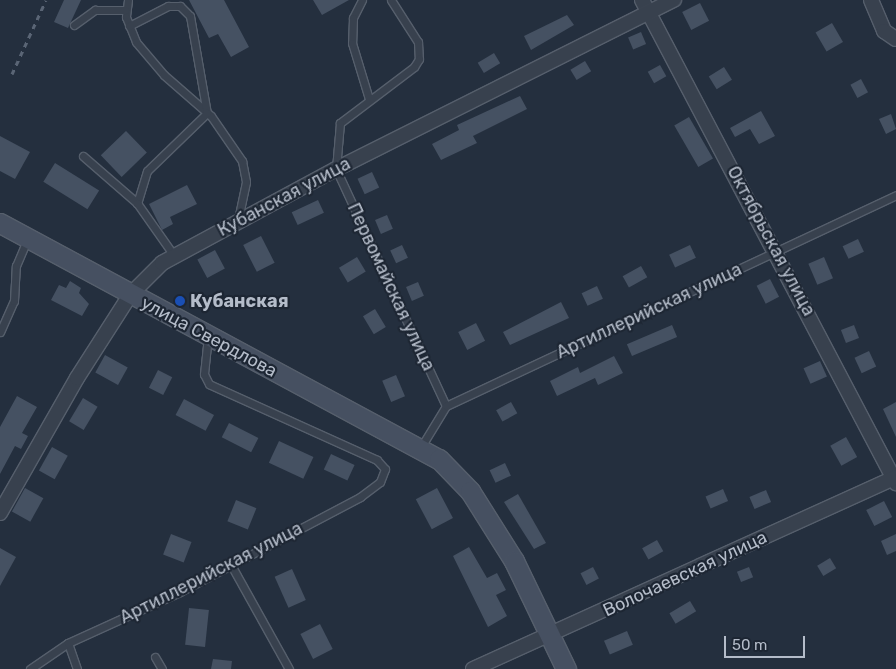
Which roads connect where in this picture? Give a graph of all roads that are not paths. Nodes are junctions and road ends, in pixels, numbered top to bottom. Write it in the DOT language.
graph roads {
  1 [pos="128,0"];
  2 [pos="362,0"];
  3 [pos="391,0"];
  4 [pos="642,0"];
  5 [pos="674,0"];
  6 [pos="871,0"];
  7 [pos="126,10"];
  8 [pos="650,13"];
  9 [pos="74,25"];
  10 [pos="129,26"];
  11 [pos="896,39"];
  12 [pos="369,99"];
  13 [pos="207,113"];
  14 [pos="83,156"];
  15 [pos="336,169"];
  16 [pos="896,195"];
  17 [pos="137,203"];
  18 [pos="238,221"];
  19 [pos="0,223"];
  20 [pos="28,238"];
  21 [pos="778,252"];
  22 [pos="173,254"];
  23 [pos="130,296"];
  24 [pos="0,332"];
  25 [pos="208,338"];
  26 [pos="446,406"];
  27 [pos="421,447"];
  28 [pos="895,479"];
  29 [pos="0,513"];
  30 [pos="230,563"];
  31 [pos="551,636"];
  32 [pos="68,643"];
  33 [pos="155,657"];
  34 [pos="30,669"];
  35 [pos="77,669"];
  36 [pos="162,669"];
  37 [pos="289,669"];
  38 [pos="473,669"];
  39 [pos="566,669"];
  1 -- 7 [label="lane"];
  2 -- 12 [label="lane"];
  3 -- 12 [label="lane"];
  4 -- 8 [label="street, Октябрьская улица"];
  5 -- 8 [label="street, Кубанская улица"];
  6 -- 11 [label="street"];
  7 -- 9 [label="lane"];
  7 -- 10 [label="lane"];
  8 -- 15 [label="street, Кубанская улица"];
  8 -- 21 [label="street, Октябрьская улица"];
  10 -- 13 [label="lane"];
  10 -- 13 [label="lane"];
  12 -- 15 [label="lane"];
  13 -- 17 [label="lane"];
  13 -- 18 [label="lane"];
  14 -- 17 [label="lane"];
  15 -- 18 [label="street, Кубанская улица"];
  15 -- 26 [label="lane, Первомайская улица"];
  16 -- 21 [label="lane, Артиллерийская улица"];
  17 -- 22 [label="lane"];
  18 -- 22 [label="street, Кубанская улица"];
  19 -- 20 [label="main road, улица Свердлова"];
  20 -- 23 [label="main road, улица Свердлова"];
  20 -- 24 [label="lane"];
  21 -- 26 [label="lane, Артиллерийская улица"];
  21 -- 28 [label="street, Октябрьская улица"];
  22 -- 23 [label="street, Кубанская улица"];
  23 -- 25 [label="main road, улица Свердлова"];
  23 -- 29 [label="street, Кубанская улица"];
  25 -- 27 [label="main road, улица Свердлова"];
  25 -- 30 [label="lane, Артиллерийская улица"];
  26 -- 27 [label="lane"];
  27 -- 31 [label="main road"];
  28 -- 31 [label="street, Волочаевская улица"];
  30 -- 32 [label="lane, Артиллерийская улица"];
  30 -- 37 [label="lane"];
  31 -- 38 [label="street, Волочаевская улица"];
  31 -- 39 [label="main road"];
  32 -- 34 [label="lane, Артиллерийская улица"];
  32 -- 35 [label="lane"];
  33 -- 36 [label="lane"];
}
